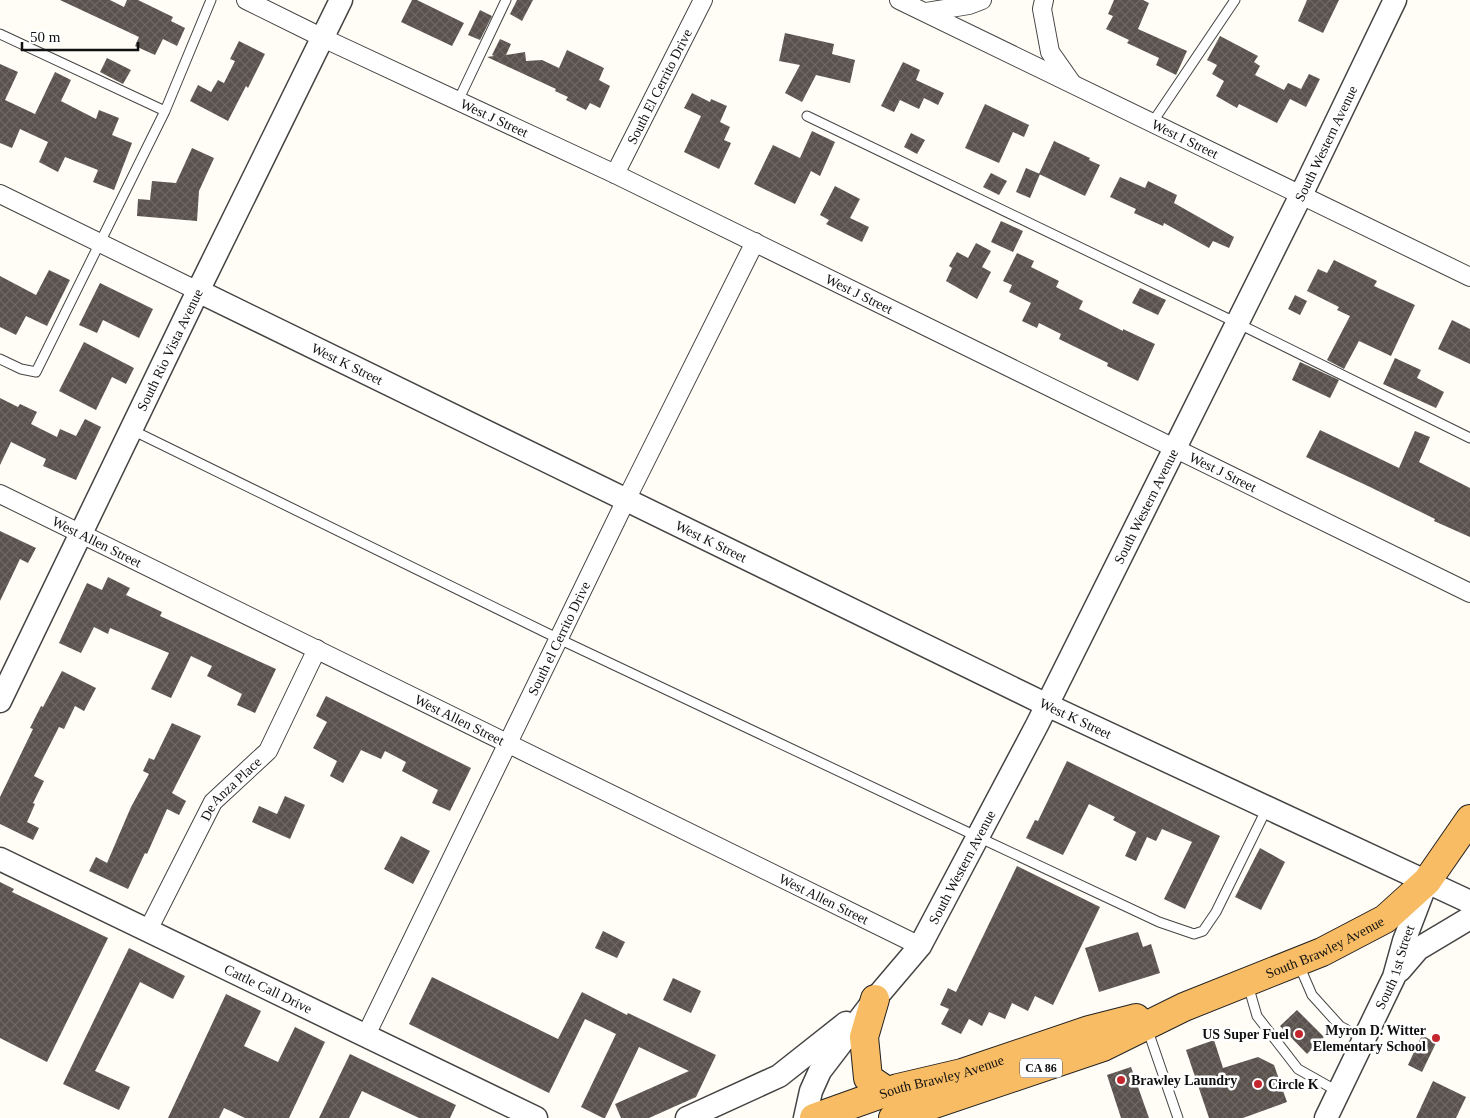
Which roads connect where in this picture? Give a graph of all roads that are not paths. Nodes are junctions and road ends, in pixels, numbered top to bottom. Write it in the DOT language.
graph roads {
  1 [pos="211,0"];
  2 [pos="246,0"];
  3 [pos="342,0"];
  4 [pos="506,0"];
  5 [pos="899,0"];
  6 [pos="982,0"];
  7 [pos="1044,0"];
  8 [pos="1235,0"];
  9 [pos="1395,0"];
  10 [pos="704,1"];
  11 [pos="926,12"];
  12 [pos="0,34"];
  13 [pos="323,38"];
  14 [pos="1073,85"];
  15 [pos="458,101"];
  16 [pos="165,111"];
  17 [pos="807,116"];
  18 [pos="1152,123"];
  19 [pos="615,174"];
  20 [pos="0,194"];
  21 [pos="1302,194"];
  22 [pos="755,242"];
  23 [pos="100,243"];
  24 [pos="1470,277"];
  25 [pos="198,290"];
  26 [pos="1237,323"];
  27 [pos="0,359"];
  28 [pos="132,430"];
  29 [pos="1470,438"];
  30 [pos="1175,449"];
  31 [pos="0,494"];
  32 [pos="626,500"];
  33 [pos="82,534"];
  34 [pos="1470,593"];
  35 [pos="559,639"];
  36 [pos="317,649"];
  37 [pos="0,702"];
  38 [pos="1047,705"];
  39 [pos="508,743"];
  40 [pos="1267,807"];
  41 [pos="1470,819"];
  42 [pos="978,837"];
  43 [pos="0,859"];
  44 [pos="1427,881"];
  45 [pos="1470,902"];
  46 [pos="1470,918"];
  47 [pos="148,930"];
  48 [pos="920,946"];
  49 [pos="1298,962"];
  50 [pos="1394,977"];
  51 [pos="1247,982"];
  52 [pos="875,999"];
  53 [pos="1184,1006"];
  54 [pos="1146,1026"];
  55 [pos="366,1035"];
  56 [pos="1364,1039"];
  57 [pos="887,1091"];
  58 [pos="1339,1092"];
  59 [pos="536,1118"];
  60 [pos="687,1118"];
  61 [pos="805,1118"];
  62 [pos="814,1118"];
  63 [pos="893,1118"];
  64 [pos="1178,1118"];
  65 [pos="1326,1118"];
  1 -- 16 [label="lane"];
  2 -- 13 [label="street, West J Street"];
  3 -- 13 [label="street, South Rio Vista Avenue"];
  4 -- 15 [label="lane"];
  5 -- 11 [label="street, West I Street"];
  6 -- 11 [label="street"];
  7 -- 14 [label="street"];
  8 -- 18 [label="lane"];
  9 -- 21 [label="street, South Western Avenue"];
  10 -- 19 [label="street, South El Cerrito Drive"];
  11 -- 14 [label="street, West I Street"];
  12 -- 16 [label="lane"];
  13 -- 15 [label="street, West J Street"];
  13 -- 25 [label="street, South Rio Vista Avenue"];
  14 -- 18 [label="street, West I Street"];
  15 -- 19 [label="street, West J Street"];
  16 -- 23 [label="lane"];
  17 -- 26 [label="lane"];
  18 -- 21 [label="street, West I Street"];
  19 -- 22 [label="street, West J Street"];
  20 -- 23 [label="street, West K Street"];
  21 -- 24 [label="street, West I Street"];
  21 -- 26 [label="street, South Western Avenue"];
  22 -- 30 [label="street, West J Street"];
  22 -- 32 [label="street, South el Cerrito Drive"];
  23 -- 25 [label="street, West K Street"];
  23 -- 27 [label="lane"];
  25 -- 28 [label="street, South Rio Vista Avenue"];
  25 -- 32 [label="street, West K Street"];
  26 -- 29 [label="lane"];
  26 -- 30 [label="street, South Western Avenue"];
  28 -- 33 [label="street, South Rio Vista Avenue"];
  28 -- 35 [label="lane"];
  30 -- 34 [label="street, West J Street"];
  30 -- 38 [label="street, South Western Avenue"];
  31 -- 33 [label="street, West Allen Street"];
  32 -- 35 [label="street, South el Cerrito Drive"];
  32 -- 38 [label="street, West K Street"];
  33 -- 36 [label="street, West Allen Street"];
  33 -- 37 [label="street, South Rio Vista Avenue"];
  35 -- 39 [label="street, South el Cerrito Drive"];
  35 -- 42 [label="lane"];
  36 -- 39 [label="street, West Allen Street"];
  36 -- 47 [label="street, De Anza Place"];
  38 -- 40 [label="street, West K Street"];
  38 -- 42 [label="street, South Western Avenue"];
  39 -- 48 [label="street, West Allen Street"];
  39 -- 55 [label="street, South el Cerrito Drive"];
  40 -- 42 [label="lane"];
  40 -- 44 [label="street, West K Street"];
  41 -- 44 [label="highway, South 1st Street / CA 86"];
  42 -- 48 [label="street, South Western Avenue"];
  43 -- 47 [label="street, Cattle Call Drive"];
  44 -- 45 [label="street, West K Street"];
  44 -- 49 [label="highway, South Brawley Avenue / CA 86"];
  44 -- 50 [label="street, South 1st Street"];
  46 -- 50 [label="street"];
  47 -- 55 [label="street, Cattle Call Drive"];
  48 -- 52 [label="street, South Western Avenue"];
  49 -- 51 [label="highway, South Brawley Avenue / CA 86"];
  49 -- 56 [label="lane"];
  50 -- 56 [label="street, South 1st Street"];
  51 -- 53 [label="highway, South Brawley Avenue / CA 86"];
  51 -- 58 [label="lane"];
  52 -- 57 [label="highway"];
  52 -- 60 [label="street, South Western Avenue"];
  52 -- 61 [label="street, South Western Avenue"];
  53 -- 54 [label="highway, South Brawley Avenue / CA 86"];
  53 -- 57 [label="highway, South Brawley Avenue / CA 86"];
  54 -- 63 [label="highway, South Brawley Avenue / CA 86"];
  54 -- 64 [label="lane"];
  55 -- 59 [label="street, Cattle Call Drive"];
  56 -- 58 [label="street, South 1st Street"];
  57 -- 62 [label="highway, South Brawley Avenue / CA 86"];
  58 -- 65 [label="street, South 1st Street"];
}
